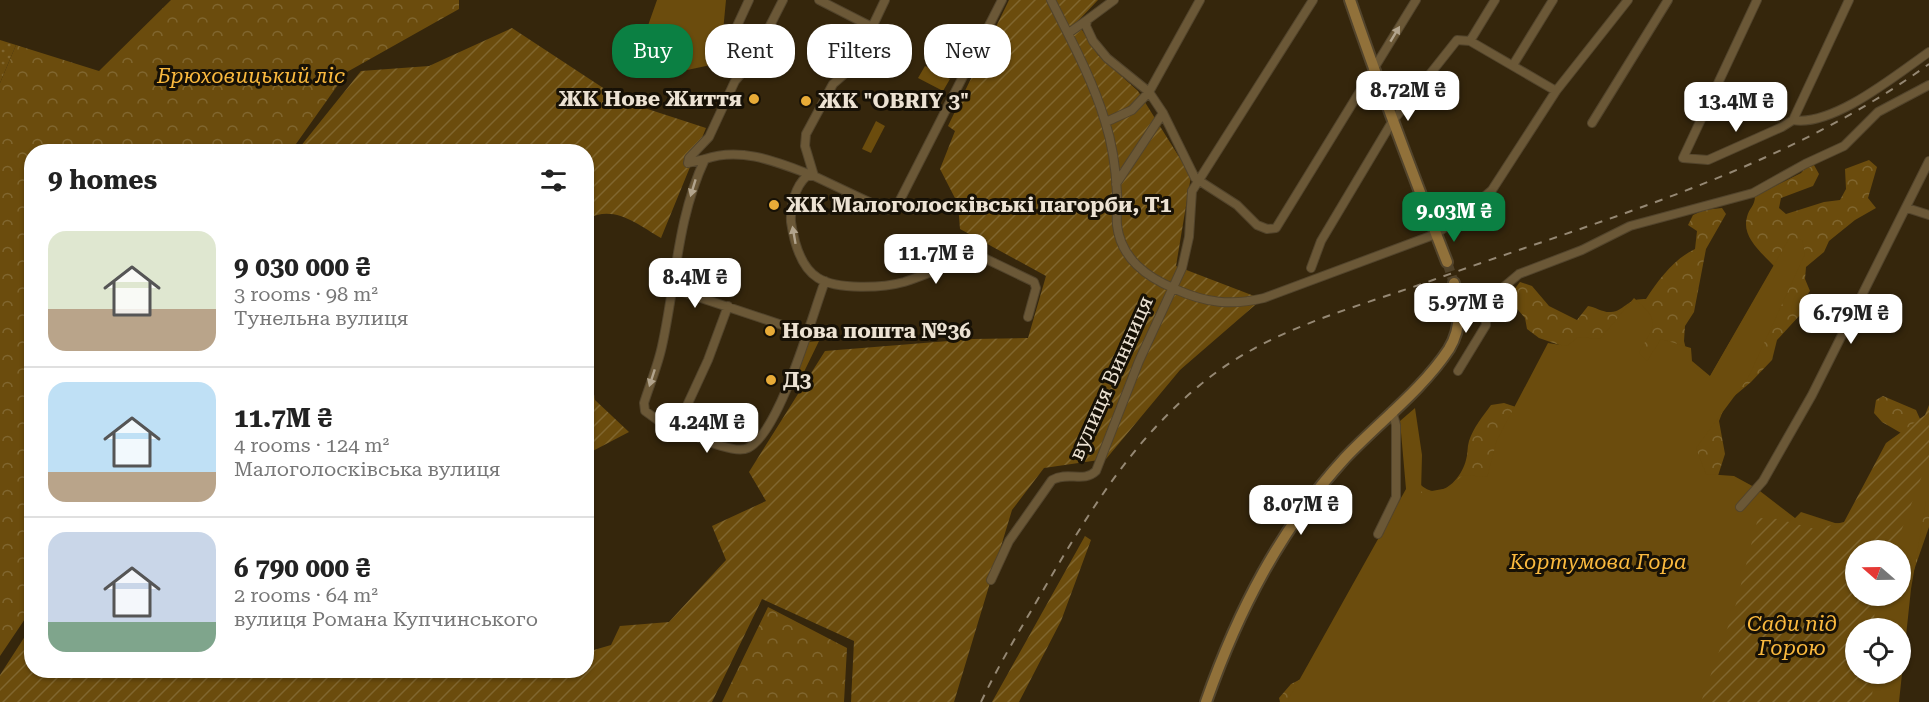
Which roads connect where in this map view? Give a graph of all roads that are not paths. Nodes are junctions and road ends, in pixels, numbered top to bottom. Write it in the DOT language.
graph roads {
  1 [pos="749,0"];
  2 [pos="783,0"];
  3 [pos="819,0"];
  4 [pos="885,0"];
  5 [pos="1002,0"];
  6 [pos="1052,0"];
  7 [pos="1114,0"];
  8 [pos="1200,0"];
  9 [pos="1313,0"];
  10 [pos="1350,0"];
  11 [pos="1416,0"];
  12 [pos="1495,0"];
  13 [pos="1552,0"];
  14 [pos="1628,0"];
  15 [pos="1668,0"];
  16 [pos="1757,0"];
  17 [pos="1849,0"];
  18 [pos="1087,21"];
  19 [pos="738,24"];
  20 [pos="866,24"];
  21 [pos="873,24"];
  22 [pos="1070,33"];
  23 [pos="1470,41"];
  24 [pos="1929,52"];
  25 [pos="1513,65"];
  26 [pos="1375,68"];
  27 [pos="841,78"];
  28 [pos="1929,85"];
  29 [pos="1556,91"];
  30 [pos="1149,92"];
  31 [pos="1163,113"];
  32 [pos="1792,120"];
  33 [pos="1106,122"];
  34 [pos="1392,122"];
  35 [pos="1592,123"];
  36 [pos="705,159"];
  37 [pos="1929,161"];
  38 [pos="814,176"];
  39 [pos="1198,180"];
  40 [pos="1116,184"];
  41 [pos="1907,208"];
  42 [pos="1929,214"];
  43 [pos="1436,234"];
  44 [pos="1447,262"];
  45 [pos="1311,268"];
  46 [pos="825,281"];
  47 [pos="1454,283"];
  48 [pos="671,288"];
  49 [pos="1172,288"];
  50 [pos="1485,299"];
  51 [pos="1460,302"];
  52 [pos="728,306"];
  53 [pos="1028,317"];
  54 [pos="806,333"];
  55 [pos="1458,371"];
  56 [pos="1392,411"];
  57 [pos="681,430"];
  58 [pos="1740,507"];
  59 [pos="1378,534"];
  60 [pos="991,580"];
  61 [pos="1206,702"];
  1 -- 19 [label="street"];
  2 -- 36 [label="street"];
  3 -- 20 [label="street"];
  4 -- 21 [label="street"];
  5 -- 38 [label="street"];
  6 -- 22 [label="street"];
  7 -- 18 [label="street"];
  8 -- 30 [label="street"];
  9 -- 39 [label="street, вулиця Винниця"];
  10 -- 26 [label="main road"];
  26 -- 11 [label="street, one-way"];
  12 -- 23 [label="street"];
  13 -- 25 [label="street"];
  14 -- 29 [label="street"];
  15 -- 35 [label="street"];
  16 -- 32 [label="street"];
  17 -- 32 [label="street"];
  18 -- 22 [label="street"];
  18 -- 30 [label="street"];
  22 -- 33 [label="street"];
  23 -- 25 [label="street"];
  23 -- 34 [label="street"];
  24 -- 32 [label="street"];
  25 -- 29 [label="street"];
  26 -- 34 [label="main road"];
  26 -- 39 [label="street"];
  27 -- 38 [label="street"];
  28 -- 50 [label="street"];
  29 -- 43 [label="street"];
  30 -- 31 [label="street"];
  30 -- 33 [label="street"];
  31 -- 39 [label="street"];
  31 -- 40 [label="street"];
  33 -- 40 [label="street"];
  34 -- 43 [label="main road"];
  34 -- 45 [label="street"];
  36 -- 38 [label="street"];
  36 -- 48 [label="street, one-way"];
  37 -- 41 [label="street"];
  46 -- 38 [label="street, one-way"];
  39 -- 49 [label="street, вулиця Винниця"];
  40 -- 49 [label="street"];
  41 -- 42 [label="street"];
  41 -- 58 [label="street"];
  43 -- 44 [label="main road"];
  43 -- 49 [label="street"];
  46 -- 53 [label="street"];
  46 -- 54 [label="street"];
  47 -- 51 [label="main road"];
  48 -- 52 [label="street"];
  48 -- 57 [label="street, one-way"];
  49 -- 60 [label="street, вулиця Винниця"];
  50 -- 51 [label="street"];
  50 -- 55 [label="street"];
  51 -- 56 [label="main road"];
  52 -- 54 [label="street"];
  52 -- 57 [label="street"];
  54 -- 57 [label="street"];
  56 -- 59 [label="street"];
  56 -- 61 [label="main road"];
}
